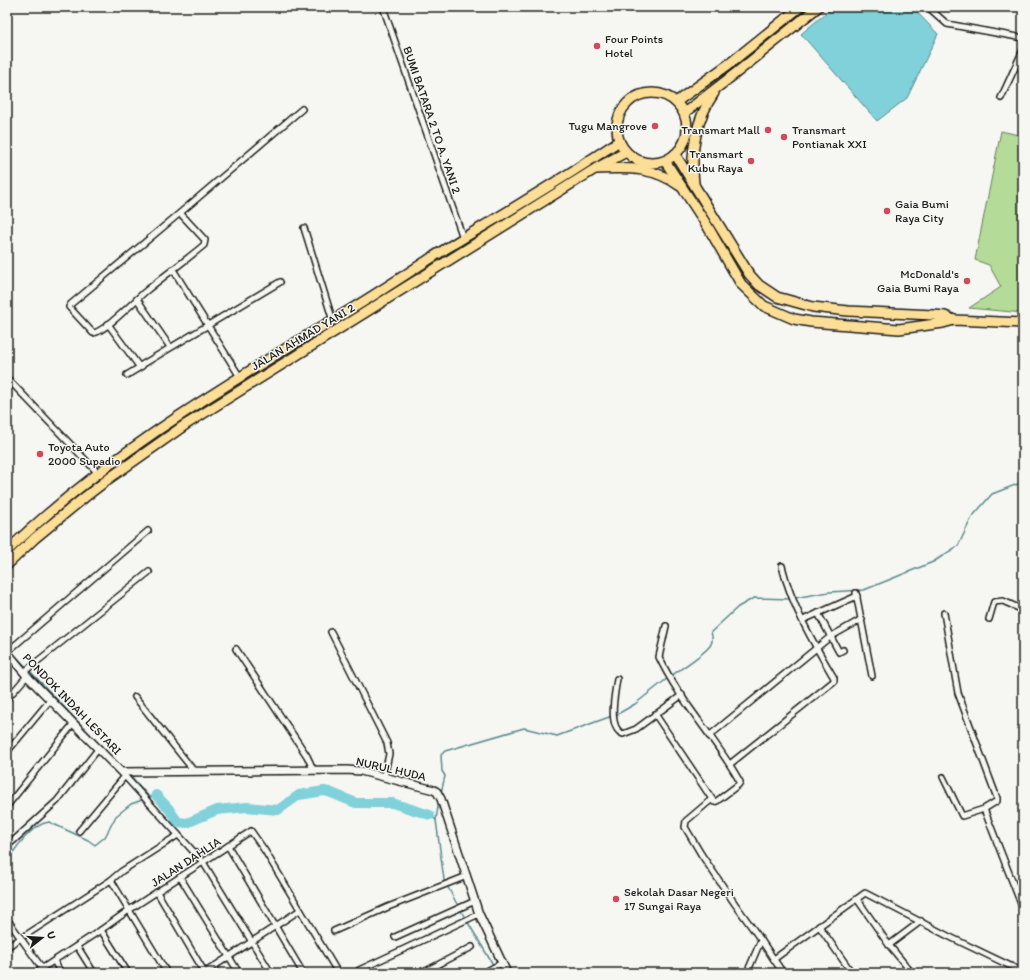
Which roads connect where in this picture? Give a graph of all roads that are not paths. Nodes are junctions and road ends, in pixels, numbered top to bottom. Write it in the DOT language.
graph roads {
  1 [pos="383,7"];
  2 [pos="800,7"];
  3 [pos="818,7"];
  4 [pos="928,7"];
  5 [pos="1023,38"];
  6 [pos="1023,50"];
  7 [pos="719,87"];
  8 [pos="1002,98"];
  9 [pos="676,102"];
  10 [pos="302,109"];
  11 [pos="684,113"];
  12 [pos="619,141"];
  13 [pos="626,152"];
  14 [pos="675,154"];
  15 [pos="665,161"];
  16 [pos="595,169"];
  17 [pos="695,185"];
  18 [pos="684,190"];
  19 [pos="180,213"];
  20 [pos="304,228"];
  21 [pos="463,238"];
  22 [pos="174,270"];
  23 [pos="280,282"];
  24 [pos="137,299"];
  25 [pos="954,320"];
  26 [pos="333,321"];
  27 [pos="1023,323"];
  28 [pos="108,324"];
  29 [pos="207,326"];
  30 [pos="170,348"];
  31 [pos="143,365"];
  32 [pos="127,375"];
  33 [pos="240,377"];
  34 [pos="7,378"];
  35 [pos="98,473"];
  36 [pos="148,531"];
  37 [pos="7,551"];
  38 [pos="7,565"];
  39 [pos="782,566"];
  40 [pos="149,572"];
  41 [pos="1023,610"];
  42 [pos="818,613"];
  43 [pos="944,613"];
  44 [pos="862,619"];
  45 [pos="989,619"];
  46 [pos="803,620"];
  47 [pos="666,626"];
  48 [pos="331,632"];
  49 [pos="830,637"];
  50 [pos="817,648"];
  51 [pos="236,649"];
  52 [pos="843,650"];
  53 [pos="7,652"];
  54 [pos="26,674"];
  55 [pos="872,676"];
  56 [pos="616,680"];
  57 [pos="682,695"];
  58 [pos="135,697"];
  59 [pos="7,699"];
  60 [pos="51,699"];
  61 [pos="655,714"];
  62 [pos="74,723"];
  63 [pos="709,736"];
  64 [pos="99,748"];
  65 [pos="7,752"];
  66 [pos="730,764"];
  67 [pos="313,769"];
  68 [pos="194,772"];
  69 [pos="123,774"];
  70 [pos="384,777"];
  71 [pos="943,777"];
  72 [pos="712,799"];
  73 [pos="7,806"];
  74 [pos="984,809"];
  75 [pos="79,831"];
  76 [pos="178,835"];
  77 [pos="7,837"];
  78 [pos="228,846"];
  79 [pos="203,862"];
  80 [pos="467,876"];
  81 [pos="180,877"];
  82 [pos="111,880"];
  83 [pos="157,892"];
  84 [pos="857,899"];
  85 [pos="475,901"];
  86 [pos="1023,909"];
  87 [pos="129,910"];
  88 [pos="300,910"];
  89 [pos="479,914"];
  90 [pos="7,919"];
  91 [pos="920,921"];
  92 [pos="819,926"];
  93 [pos="276,927"];
  94 [pos="101,930"];
  95 [pos="334,931"];
  96 [pos="24,936"];
  97 [pos="395,937"];
  98 [pos="761,940"];
  99 [pos="252,941"];
  100 [pos="889,945"];
  101 [pos="77,946"];
  102 [pos="7,947"];
  103 [pos="472,948"];
  104 [pos="229,956"];
  105 [pos="774,959"];
  106 [pos="54,961"];
  107 [pos="501,964"];
  108 [pos="42,968"];
  109 [pos="359,970"];
  110 [pos="1023,972"];
  111 [pos="35,973"];
  112 [pos="61,973"];
  113 [pos="94,973"];
  114 [pos="128,973"];
  115 [pos="167,973"];
  116 [pos="205,973"];
  117 [pos="239,973"];
  118 [pos="271,973"];
  119 [pos="303,973"];
  120 [pos="338,973"];
  121 [pos="422,973"];
  122 [pos="483,973"];
  123 [pos="507,973"];
  124 [pos="747,973"];
  125 [pos="783,973"];
  126 [pos="852,973"];
  127 [pos="912,973"];
  1 -- 21 [label="street, BUMI BATARA 2 TO A. YANI 2"];
  2 -- 9 [label="highway"];
  3 -- 7 [label="highway"];
  4 -- 5 [label="street"];
  6 -- 8 [label="street"];
  7 -- 11 [label="highway"];
  7 -- 17 [label="highway"];
  9 -- 11 [label="highway"];
  9 -- 12 [label="highway"];
  10 -- 19 [label="street"];
  11 -- 14 [label="highway"];
  12 -- 13 [label="highway"];
  12 -- 21 [label="highway, JALAN AHMAD YANI 2"];
  13 -- 15 [label="highway"];
  13 -- 16 [label="highway, JALAN AHMAD YANI 2"];
  14 -- 15 [label="highway"];
  14 -- 17 [label="highway"];
  15 -- 18 [label="highway"];
  16 -- 18 [label="highway"];
  16 -- 38 [label="highway, JALAN AHMAD YANI 2"];
  17 -- 25 [label="highway"];
  18 -- 25 [label="highway"];
  19 -- 22 [label="street"];
  19 -- 28 [label="street"];
  20 -- 26 [label="street"];
  21 -- 26 [label="highway, JALAN AHMAD YANI 2"];
  22 -- 24 [label="street"];
  22 -- 29 [label="street"];
  23 -- 29 [label="street"];
  24 -- 28 [label="street"];
  24 -- 30 [label="street"];
  25 -- 27 [label="highway"];
  26 -- 33 [label="highway, JALAN AHMAD YANI 2"];
  28 -- 31 [label="street"];
  29 -- 30 [label="street"];
  29 -- 33 [label="street"];
  30 -- 31 [label="street"];
  31 -- 32 [label="street"];
  33 -- 35 [label="highway, JALAN AHMAD YANI 2"];
  34 -- 35 [label="street"];
  35 -- 37 [label="highway, JALAN AHMAD YANI 2"];
  36 -- 53 [label="street"];
  39 -- 46 [label="street"];
  40 -- 54 [label="street"];
  41 -- 45 [label="street"];
  42 -- 44 [label="street"];
  42 -- 46 [label="street"];
  42 -- 49 [label="street"];
  43 -- 74 [label="street"];
  44 -- 49 [label="street"];
  44 -- 55 [label="street"];
  46 -- 50 [label="street"];
  47 -- 57 [label="street"];
  48 -- 70 [label="street"];
  49 -- 50 [label="street"];
  49 -- 52 [label="street"];
  50 -- 63 [label="street"];
  50 -- 66 [label="street"];
  51 -- 67 [label="street"];
  53 -- 54 [label="street, PONDOK INDAH LESTARI"];
  54 -- 59 [label="street"];
  54 -- 60 [label="street, PONDOK INDAH LESTARI"];
  56 -- 61 [label="street"];
  57 -- 61 [label="street"];
  57 -- 63 [label="street"];
  58 -- 68 [label="street"];
  60 -- 62 [label="street, PONDOK INDAH LESTARI"];
  60 -- 65 [label="street"];
  61 -- 72 [label="street"];
  62 -- 64 [label="street, PONDOK INDAH LESTARI"];
  62 -- 73 [label="street"];
  63 -- 66 [label="street"];
  64 -- 69 [label="street, PONDOK INDAH LESTARI"];
  64 -- 77 [label="street"];
  66 -- 72 [label="street"];
  67 -- 68 [label="street, NURUL HUDA"];
  67 -- 70 [label="street, NURUL HUDA"];
  68 -- 69 [label="street, NURUL HUDA"];
  69 -- 75 [label="street"];
  69 -- 76 [label="street"];
  70 -- 80 [label="street, NURUL HUDA"];
  71 -- 74 [label="street"];
  72 -- 98 [label="street"];
  74 -- 86 [label="street"];
  76 -- 79 [label="street"];
  76 -- 82 [label="street"];
  78 -- 79 [label="street, JALAN DAHLIA"];
  78 -- 88 [label="street, JALAN DAHLIA"];
  78 -- 93 [label="street"];
  79 -- 81 [label="street, JALAN DAHLIA"];
  79 -- 99 [label="street"];
  80 -- 85 [label="street, NURUL HUDA"];
  80 -- 95 [label="street"];
  81 -- 83 [label="street, JALAN DAHLIA"];
  81 -- 104 [label="street"];
  82 -- 87 [label="street"];
  82 -- 96 [label="street"];
  83 -- 87 [label="street, JALAN DAHLIA"];
  83 -- 116 [label="street"];
  84 -- 91 [label="street"];
  84 -- 92 [label="street"];
  84 -- 100 [label="street"];
  85 -- 89 [label="street, NURUL HUDA"];
  85 -- 97 [label="street"];
  87 -- 94 [label="street, JALAN DAHLIA"];
  87 -- 115 [label="street"];
  88 -- 93 [label="street"];
  88 -- 120 [label="street"];
  89 -- 107 [label="street, NURUL HUDA"];
  89 -- 109 [label="street"];
  90 -- 96 [label="street"];
  91 -- 100 [label="street"];
  91 -- 110 [label="street"];
  92 -- 105 [label="street"];
  92 -- 126 [label="street"];
  93 -- 99 [label="street"];
  93 -- 119 [label="street"];
  94 -- 101 [label="street, JALAN DAHLIA"];
  94 -- 114 [label="street"];
  96 -- 102 [label="street"];
  96 -- 108 [label="street"];
  98 -- 105 [label="street"];
  98 -- 124 [label="street"];
  99 -- 104 [label="street"];
  99 -- 118 [label="street"];
  100 -- 127 [label="street"];
  101 -- 106 [label="street, JALAN DAHLIA"];
  101 -- 113 [label="street"];
  103 -- 121 [label="street"];
  104 -- 116 [label="street"];
  104 -- 117 [label="street"];
  105 -- 125 [label="street"];
  106 -- 108 [label="street, JALAN DAHLIA"];
  106 -- 112 [label="street"];
  107 -- 122 [label="street"];
  107 -- 123 [label="street, NURUL HUDA"];
  108 -- 111 [label="street, JALAN DAHLIA"];
}
